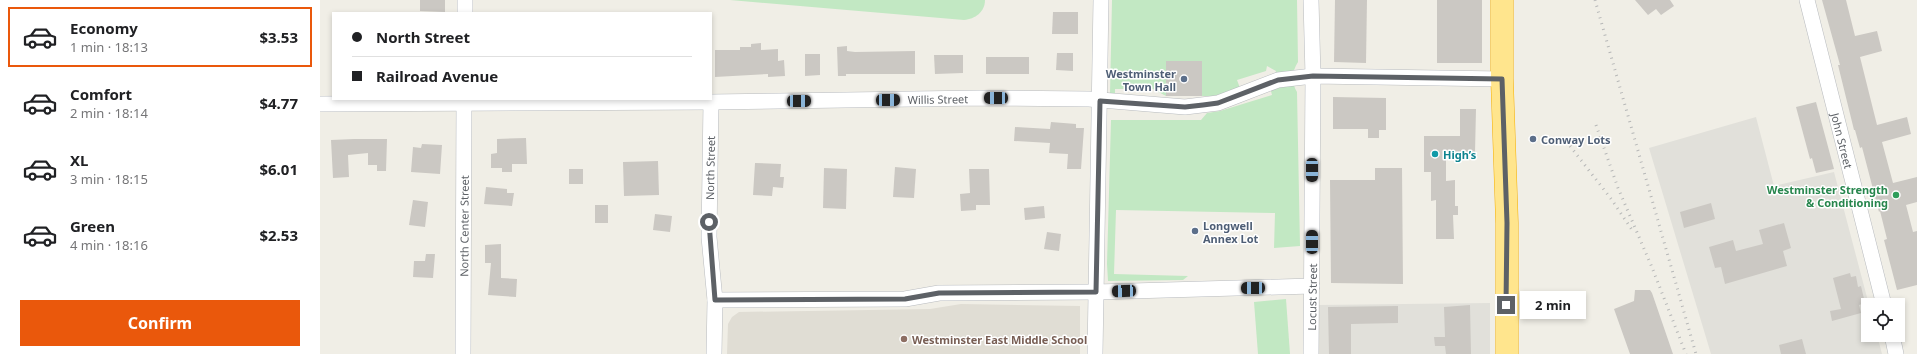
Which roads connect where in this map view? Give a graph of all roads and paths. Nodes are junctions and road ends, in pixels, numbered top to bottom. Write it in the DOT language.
graph roads {
  1 [pos="465,0"];
  2 [pos="1102,0"];
  3 [pos="1311,0"];
  4 [pos="1502,0"];
  5 [pos="1807,0"];
  6 [pos="465,12"];
  7 [pos="1313,76"];
  8 [pos="1502,79"];
  9 [pos="464,101"];
  10 [pos="1100,101"];
  11 [pos="711,102"];
  12 [pos="320,104"];
  13 [pos="1312,286"];
  14 [pos="1096,292"];
  15 [pos="1882,298"];
  16 [pos="715,300"];
  17 [pos="1893,342"];
  18 [pos="463,354"];
  19 [pos="714,354"];
  20 [pos="1095,354"];
  21 [pos="1311,354"];
  22 [pos="1507,354"];
  23 [pos="1896,354"];
  1 -- 6 [label="street"];
  2 -- 10 [label="street"];
  3 -- 7 [label="street, Locust Street"];
  4 -- 8 [label="highway"];
  5 -- 15 [label="street, John Street"];
  7 -- 8 [label="street, Willis Street"];
  7 -- 10 [label="street, Willis Street"];
  7 -- 13 [label="street, Locust Street"];
  8 -- 22 [label="highway"];
  9 -- 11 [label="street, Willis Street"];
  9 -- 12 [label="street, Willis Street"];
  9 -- 18 [label="street, North Center Street"];
  10 -- 11 [label="street, Willis Street"];
  10 -- 14 [label="street"];
  11 -- 16 [label="street, North Street"];
  13 -- 14 [label="street"];
  13 -- 21 [label="street, Locust Street"];
  14 -- 16 [label="street"];
  14 -- 20 [label="street"];
  16 -- 19 [label="street, North Street"];
  17 -- 23 [label="street"];
}
